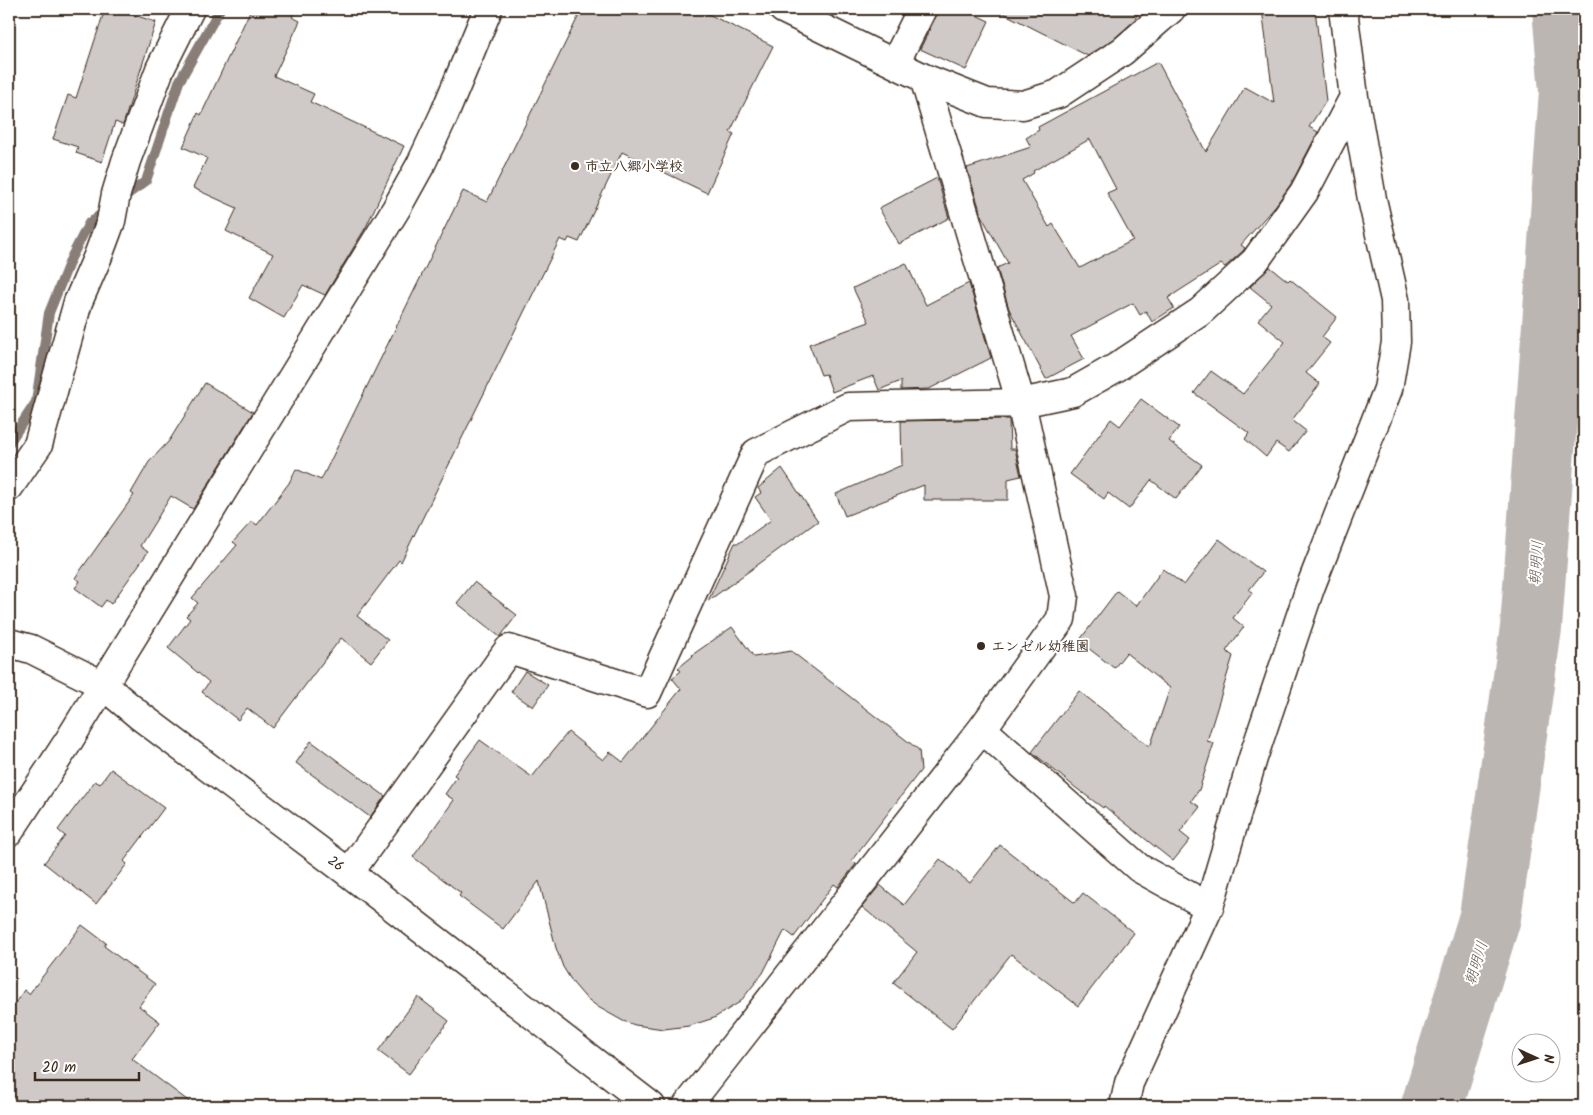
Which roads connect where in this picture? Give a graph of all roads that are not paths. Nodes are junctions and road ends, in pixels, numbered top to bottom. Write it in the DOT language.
graph roads {
  1 [pos="190,9"];
  2 [pos="488,9"];
  3 [pos="783,9"];
  4 [pos="922,9"];
  5 [pos="1171,9"];
  6 [pos="1343,9"];
  7 [pos="894,63"];
  8 [pos="924,78"];
  9 [pos="1354,97"];
  10 [pos="1021,403"];
  11 [pos="9,487"];
  12 [pos="9,643"];
  13 [pos="103,685"];
  14 [pos="982,729"];
  15 [pos="9,832"];
  16 [pos="349,873"];
  17 [pos="1209,908"];
  18 [pos="651,1106"];
  19 [pos="687,1106"];
  20 [pos="1124,1106"];
  1 -- 11 [label="street"];
  2 -- 13 [label="street"];
  3 -- 7 [label="street"];
  4 -- 7 [label="street"];
  5 -- 8 [label="street"];
  6 -- 9 [label="street"];
  7 -- 8 [label="street"];
  8 -- 10 [label="street"];
  9 -- 10 [label="street"];
  9 -- 17 [label="street"];
  10 -- 14 [label="street"];
  10 -- 16 [label="street"];
  12 -- 13 [label="street, 26"];
  13 -- 15 [label="street"];
  13 -- 16 [label="street, 26"];
  14 -- 17 [label="street"];
  14 -- 19 [label="street"];
  16 -- 18 [label="street, 26"];
  17 -- 20 [label="street"];
}
